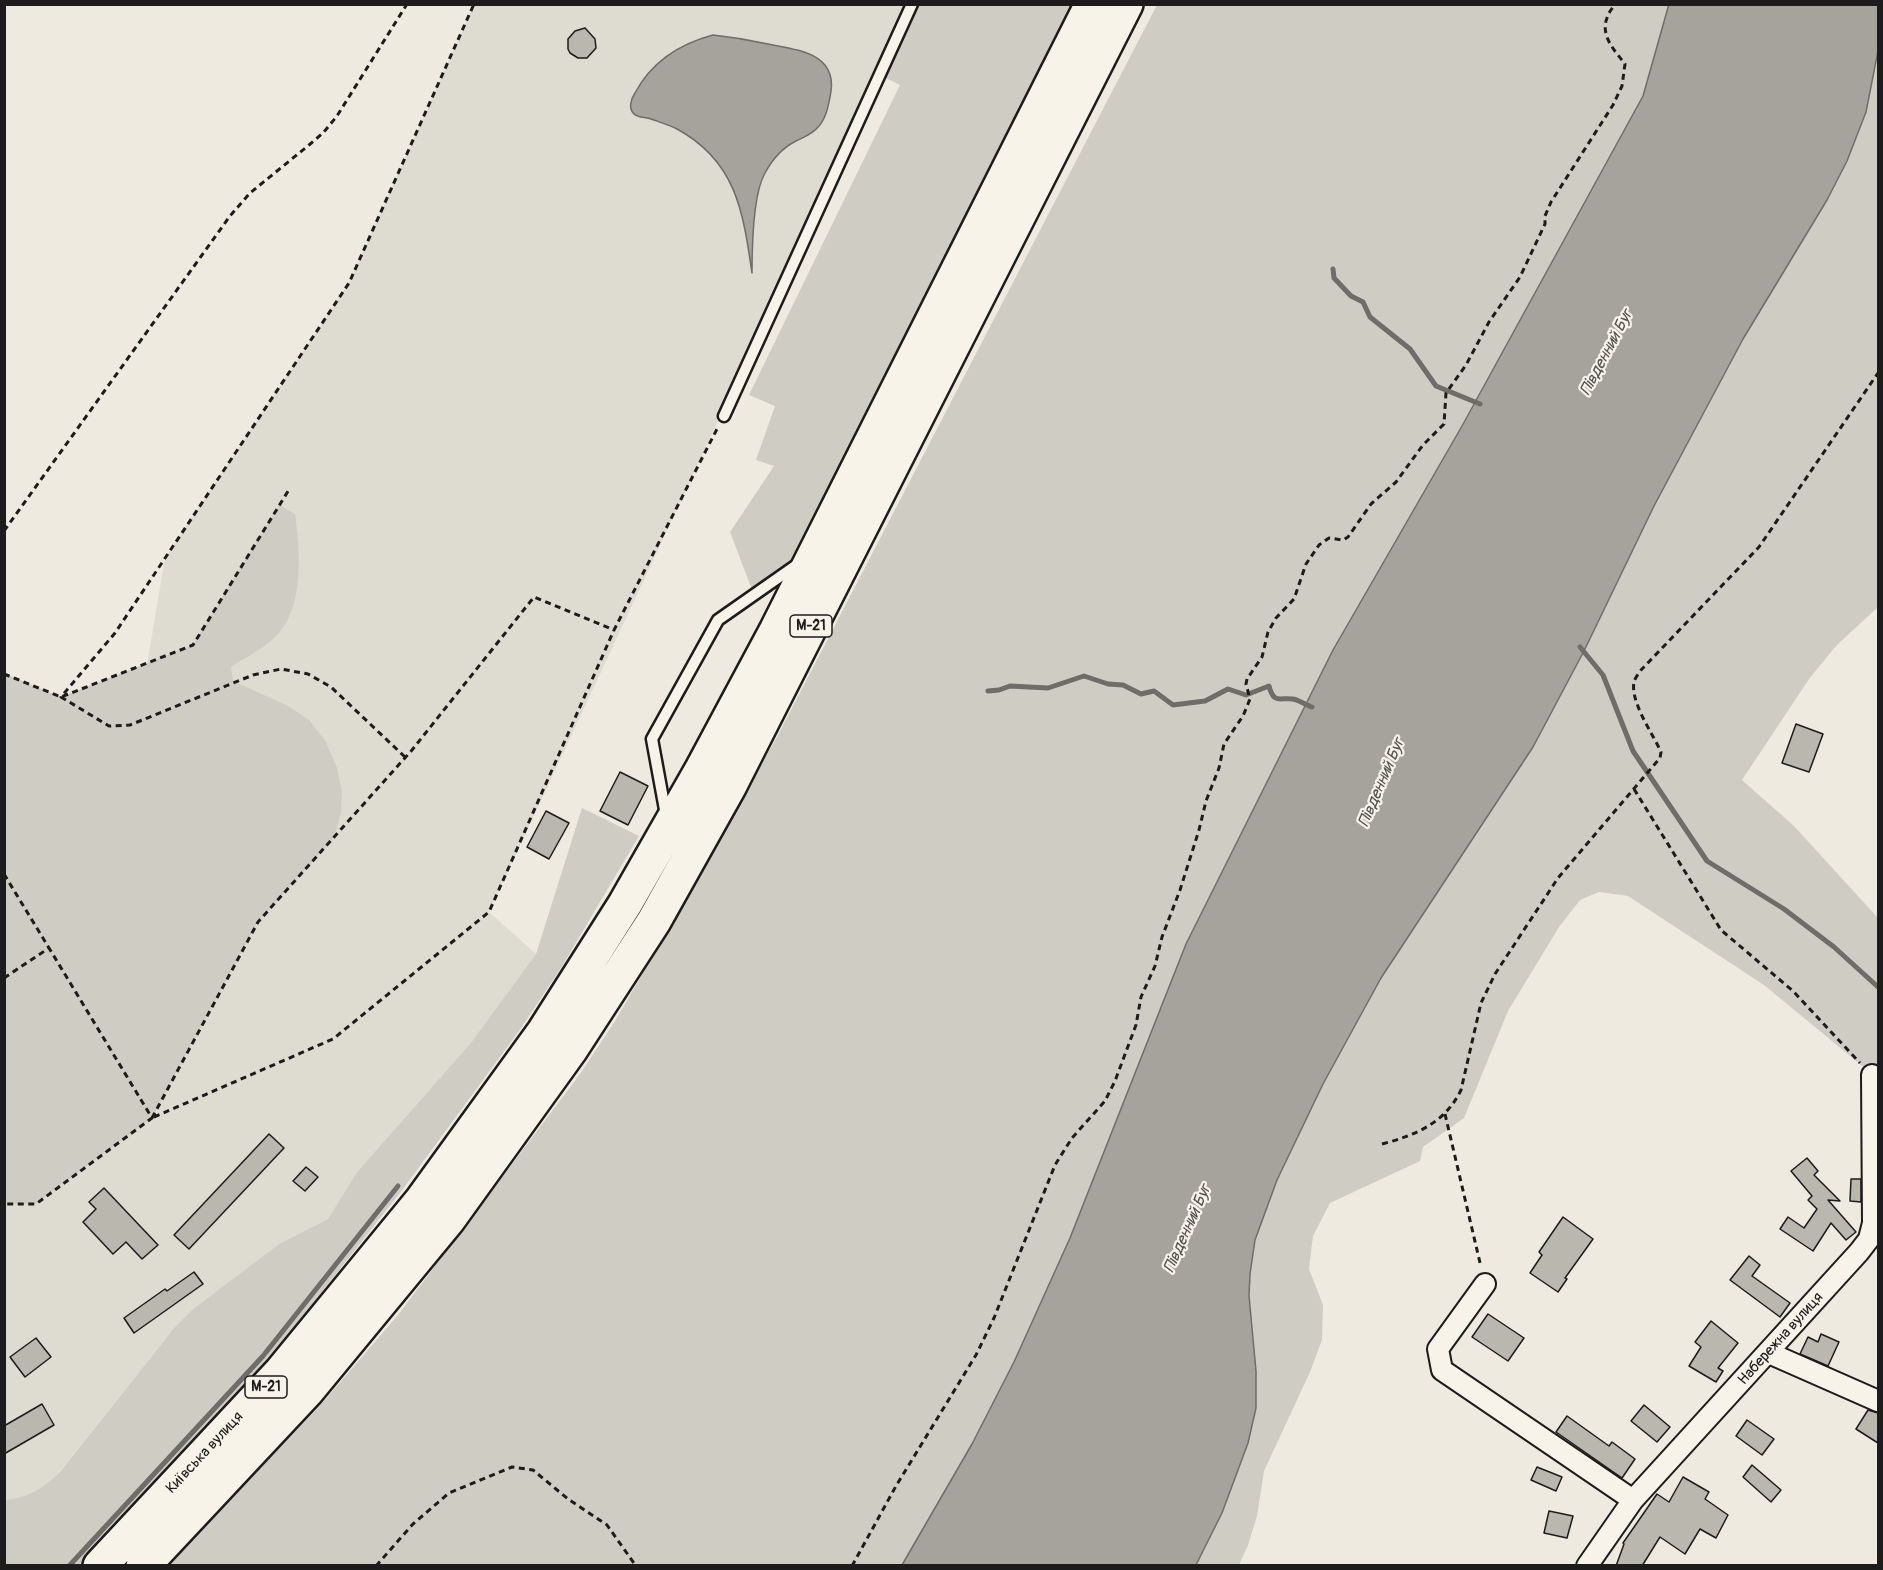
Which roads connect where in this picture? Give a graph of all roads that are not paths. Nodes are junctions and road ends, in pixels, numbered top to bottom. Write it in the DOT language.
graph roads {
  1 [pos="912,4"];
  2 [pos="1092,4"];
  3 [pos="1126,4"];
  4 [pos="724,416"];
  5 [pos="816,552"];
  6 [pos="701,771"];
  7 [pos="729,787"];
  8 [pos="669,828"];
  9 [pos="1875,1077"];
  10 [pos="1485,1284"];
  11 [pos="1769,1353"];
  12 [pos="1878,1401"];
  13 [pos="1633,1500"];
  14 [pos="100,1566"];
  15 [pos="143,1566"];
  16 [pos="1587,1566"];
  1 -- 4 [label="lane"];
  2 -- 5 [label="highway, М-21"];
  3 -- 7 [label="highway, М-21"];
  5 -- 6 [label="highway, М-21"];
  5 -- 8 [label="lane"];
  6 -- 7 [label="highway"];
  6 -- 8 [label="highway, М-21"];
  7 -- 15 [label="highway, М-21"];
  8 -- 14 [label="highway, Київська вулиця / М-21"];
  9 -- 11 [label="street, Набережна вулиця"];
  10 -- 13 [label="street"];
  11 -- 12 [label="street"];
  11 -- 13 [label="street, Набережна вулиця"];
  13 -- 16 [label="street, Набережна вулиця"];
}
